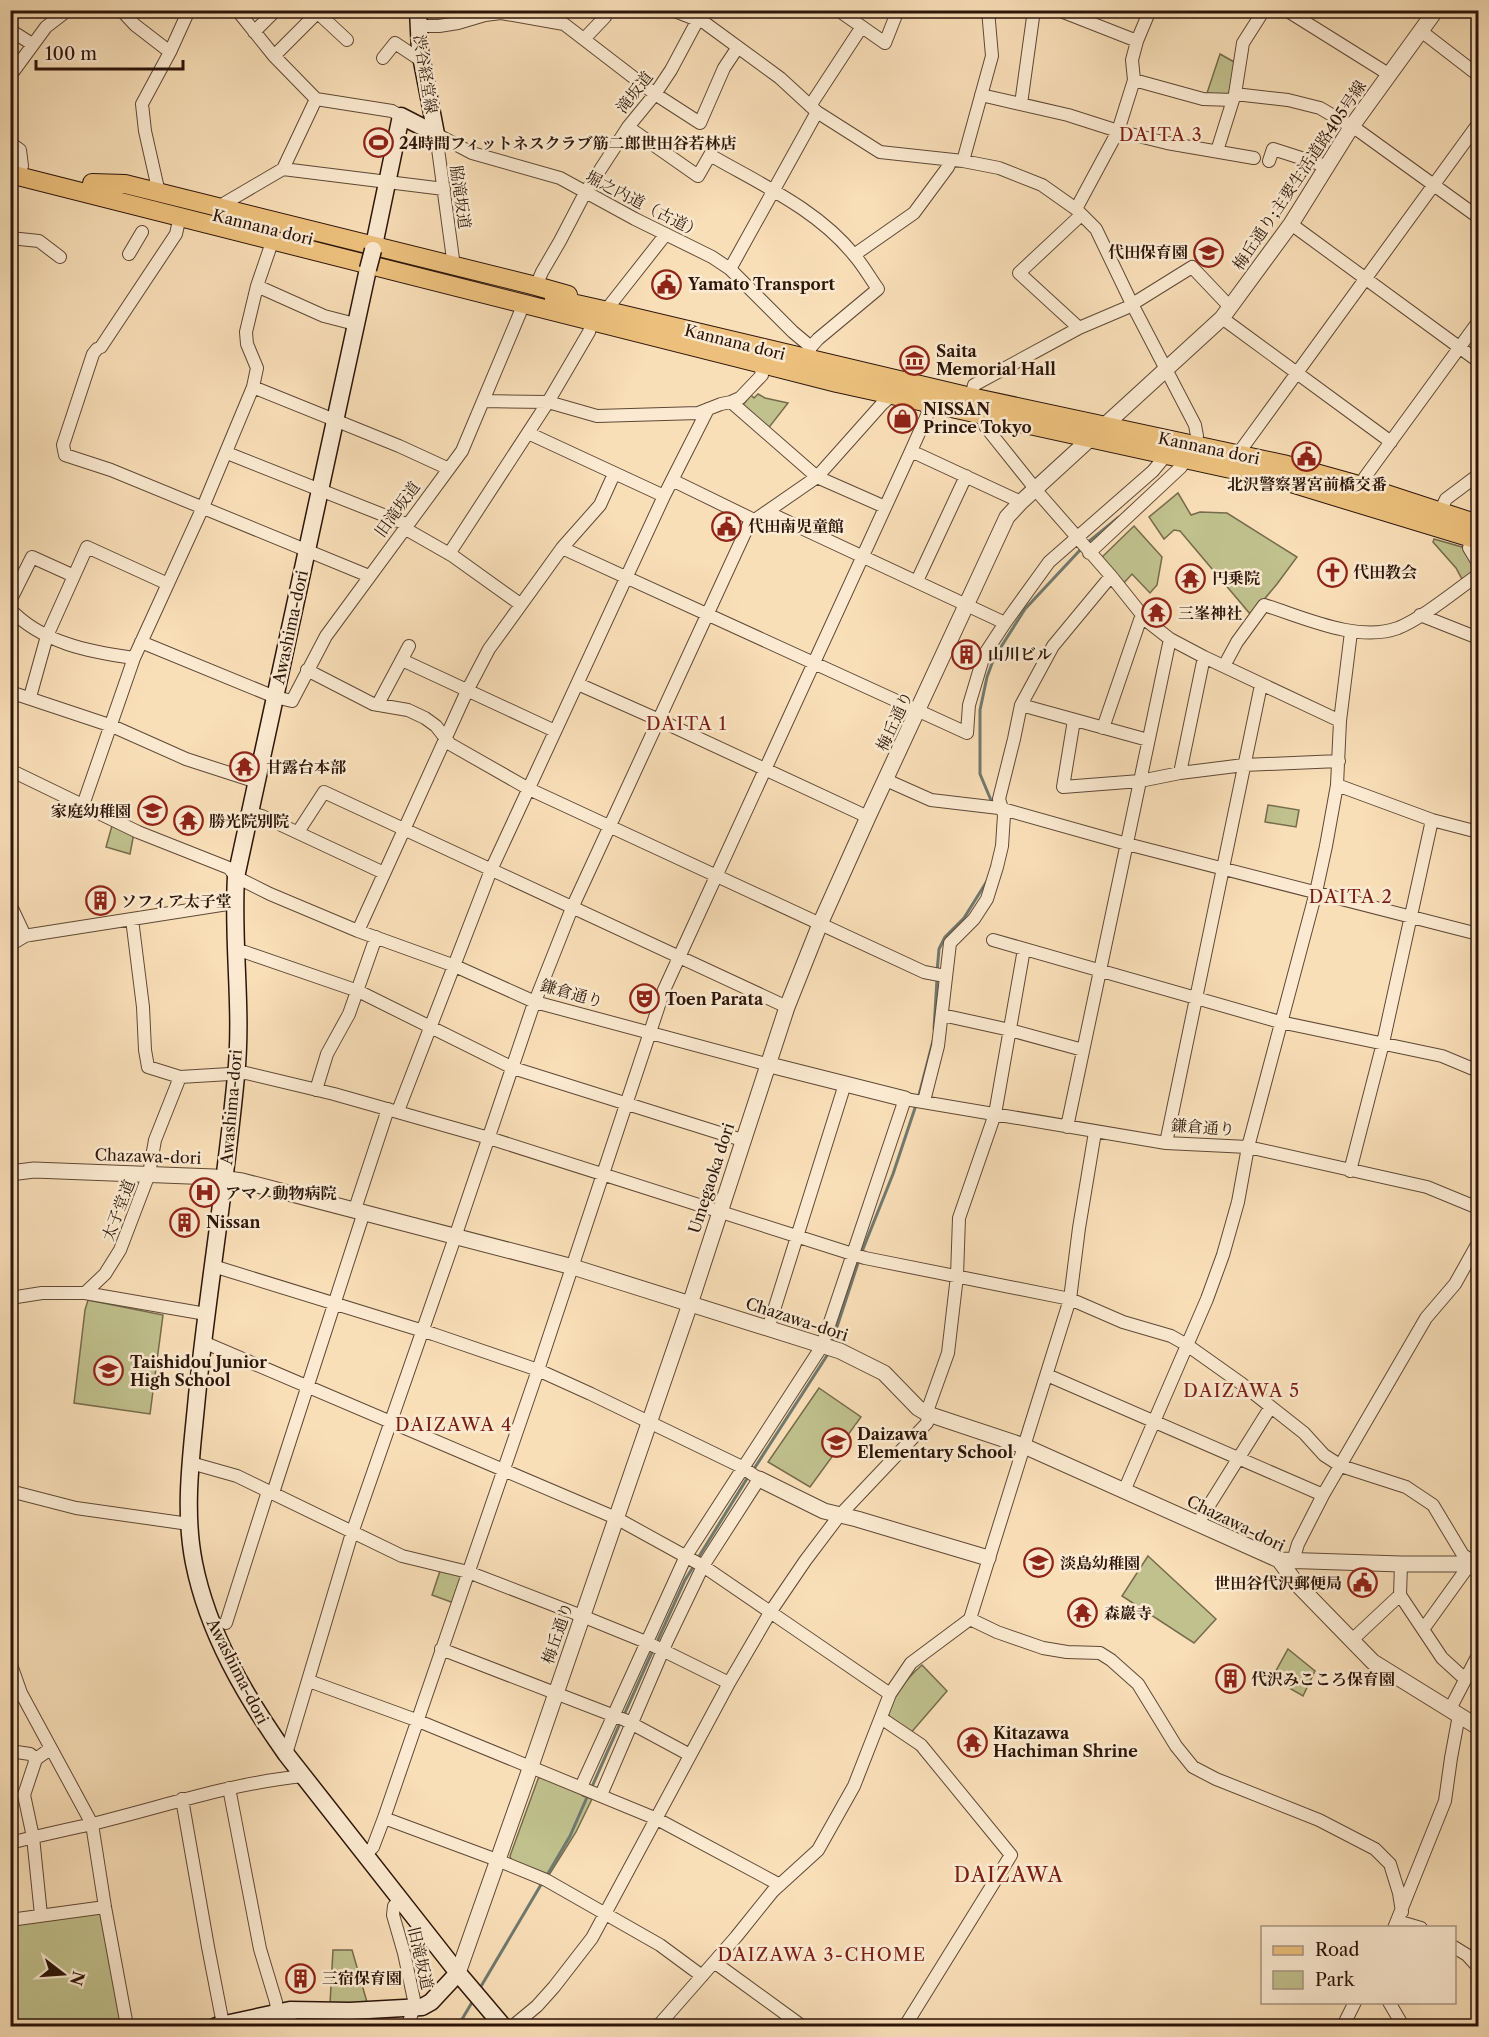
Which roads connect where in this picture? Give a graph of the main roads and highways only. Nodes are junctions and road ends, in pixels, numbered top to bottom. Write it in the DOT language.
graph roads {
  1 [pos="417,15"];
  2 [pos="401,116"];
  3 [pos="14,167"];
  4 [pos="92,183"];
  5 [pos="104,198"];
  6 [pos="373,248"];
  7 [pos="367,272"];
  8 [pos="598,313"];
  9 [pos="1098,432"];
  10 [pos="1190,451"];
  11 [pos="1476,534"];
  12 [pos="458,1973"];
  13 [pos="285,2016"];
  14 [pos="219,2025"];
  15 [pos="503,2026"];
  1 -- 2 [label="main road, 渋谷経堂線"];
  2 -- 6 [label="main road, Awashima-dori"];
  3 -- 4 [label="main road, Kannana dori"];
  3 -- 5 [label="main road, Kannana dori"];
  4 -- 6 [label="main road"];
  4 -- 8 [label="main road, Kannana dori"];
  5 -- 7 [label="main road"];
  5 -- 8 [label="main road, Kannana dori"];
  6 -- 7 [label="main road, Awashima-dori, bridge"];
  6 -- 8 [label="main road"];
  7 -- 8 [label="main road"];
  7 -- 12 [label="main road, Awashima-dori"];
  8 -- 9 [label="main road, Kannana dori"];
  8 -- 9 [label="main road, Kannana dori"];
  9 -- 10 [label="main road, Kannana dori"];
  9 -- 10 [label="main road, Kannana dori"];
  10 -- 11 [label="main road"];
  10 -- 11 [label="main road, Kannana dori"];
  12 -- 13 [label="main road"];
  12 -- 15 [label="main road, Awashima-dori"];
  13 -- 14 [label="main road"];
}
